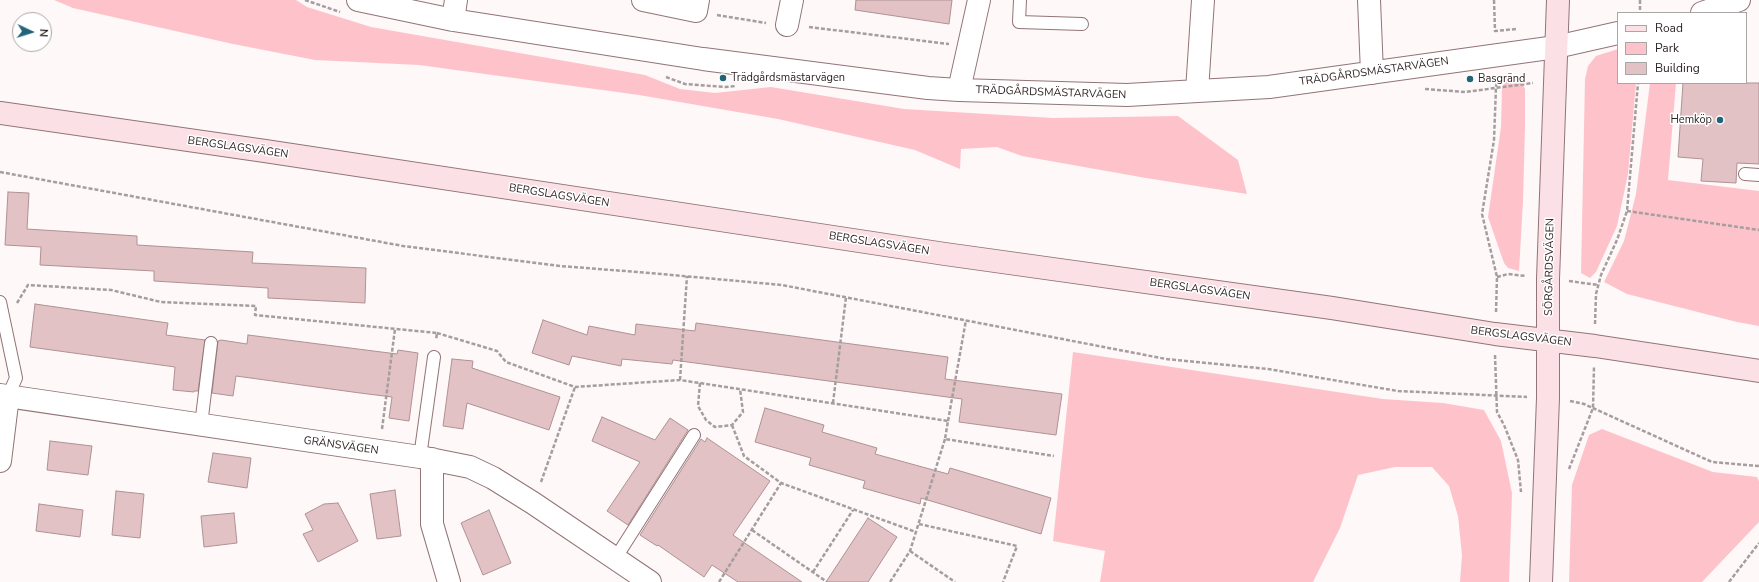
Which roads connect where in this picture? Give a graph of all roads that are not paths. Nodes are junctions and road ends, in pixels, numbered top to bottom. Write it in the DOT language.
graph roads {
  1 [pos="358,0"];
  2 [pos="643,0"];
  3 [pos="792,0"];
  4 [pos="979,0"];
  5 [pos="1020,0"];
  6 [pos="1202,0"];
  7 [pos="1369,0"];
  8 [pos="1558,0"];
  9 [pos="1739,0"];
  10 [pos="697,6"];
  11 [pos="455,10"];
  12 [pos="1705,12"];
  13 [pos="1082,24"];
  14 [pos="787,25"];
  15 [pos="1617,33"];
  16 [pos="1556,47"];
  17 [pos="1372,73"];
  18 [pos="959,90"];
  19 [pos="1197,91"];
  20 [pos="0,113"];
  21 [pos="1745,174"];
  22 [pos="1759,175"];
  23 [pos="0,302"];
  24 [pos="1549,340"];
  25 [pos="211,343"];
  26 [pos="434,357"];
  27 [pos="1759,371"];
  28 [pos="4,396"];
  29 [pos="201,425"];
  30 [pos="694,435"];
  31 [pos="426,458"];
  32 [pos="0,461"];
  33 [pos="615,559"];
  34 [pos="449,582"];
  35 [pos="650,582"];
  36 [pos="1541,582"];
  1 -- 11 [label="street, TRÄDGÅRDSMÄSTARVÄGEN"];
  2 -- 10 [label="street"];
  3 -- 14 [label="street"];
  4 -- 18 [label="street"];
  5 -- 13 [label="lane"];
  6 -- 19 [label="street"];
  7 -- 17 [label="street"];
  8 -- 16 [label="main road, SÖRGÅRDSVÄGEN"];
  9 -- 12 [label="street"];
  11 -- 18 [label="street, TRÄDGÅRDSMÄSTARVÄGEN"];
  15 -- 16 [label="street"];
  16 -- 17 [label="street, TRÄDGÅRDSMÄSTARVÄGEN"];
  16 -- 24 [label="main road, SÖRGÅRDSVÄGEN"];
  17 -- 19 [label="street, TRÄDGÅRDSMÄSTARVÄGEN"];
  18 -- 19 [label="street, TRÄDGÅRDSMÄSTARVÄGEN"];
  20 -- 24 [label="main road, BERGSLAGSVÄGEN"];
  21 -- 22 [label="lane"];
  23 -- 28 [label="lane"];
  24 -- 27 [label="main road, BERGSLAGSVÄGEN"];
  24 -- 36 [label="main road, SÖRGÅRDSVÄGEN"];
  25 -- 29 [label="lane"];
  26 -- 31 [label="lane"];
  28 -- 29 [label="street, GRÄNSVÄGEN"];
  28 -- 32 [label="street"];
  29 -- 31 [label="street, GRÄNSVÄGEN"];
  30 -- 33 [label="lane"];
  31 -- 33 [label="street, GRÄNSVÄGEN"];
  31 -- 34 [label="street"];
  33 -- 35 [label="street, GRÄNSVÄGEN"];
}
